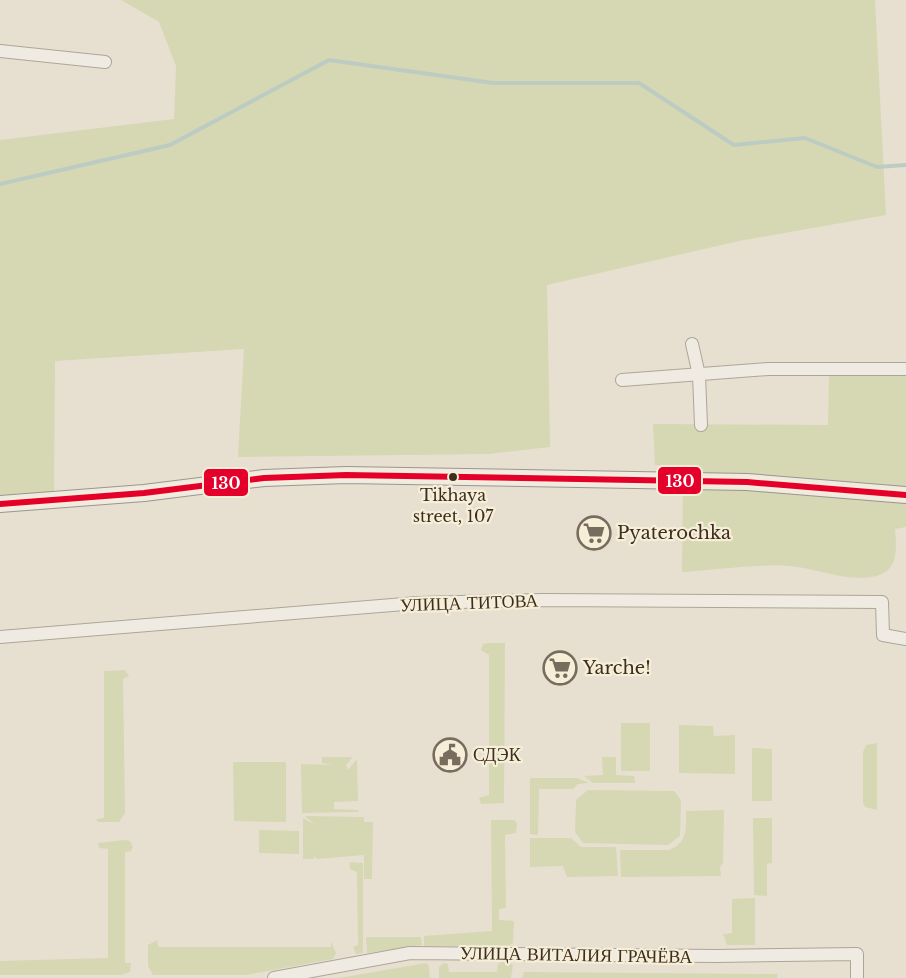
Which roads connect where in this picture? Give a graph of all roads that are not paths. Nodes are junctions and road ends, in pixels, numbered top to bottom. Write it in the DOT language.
graph roads {
  1 [pos="0,51"];
  2 [pos="105,62"];
  3 [pos="692,344"];
  4 [pos="906,369"];
  5 [pos="699,375"];
  6 [pos="622,380"];
  7 [pos="701,425"];
  8 [pos="906,495"];
  9 [pos="0,504"];
  10 [pos="0,637"];
  11 [pos="906,639"];
  12 [pos="274,978"];
  13 [pos="857,978"];
  1 -- 2 [label="street"];
  3 -- 5 [label="street"];
  4 -- 5 [label="street"];
  5 -- 6 [label="street"];
  5 -- 7 [label="street"];
  8 -- 9 [label="street"];
  10 -- 11 [label="street, УЛИЦА ТИТОВА"];
  12 -- 13 [label="street, УЛИЦА ВИТАЛИЯ ГРАЧЁВА"];
}
